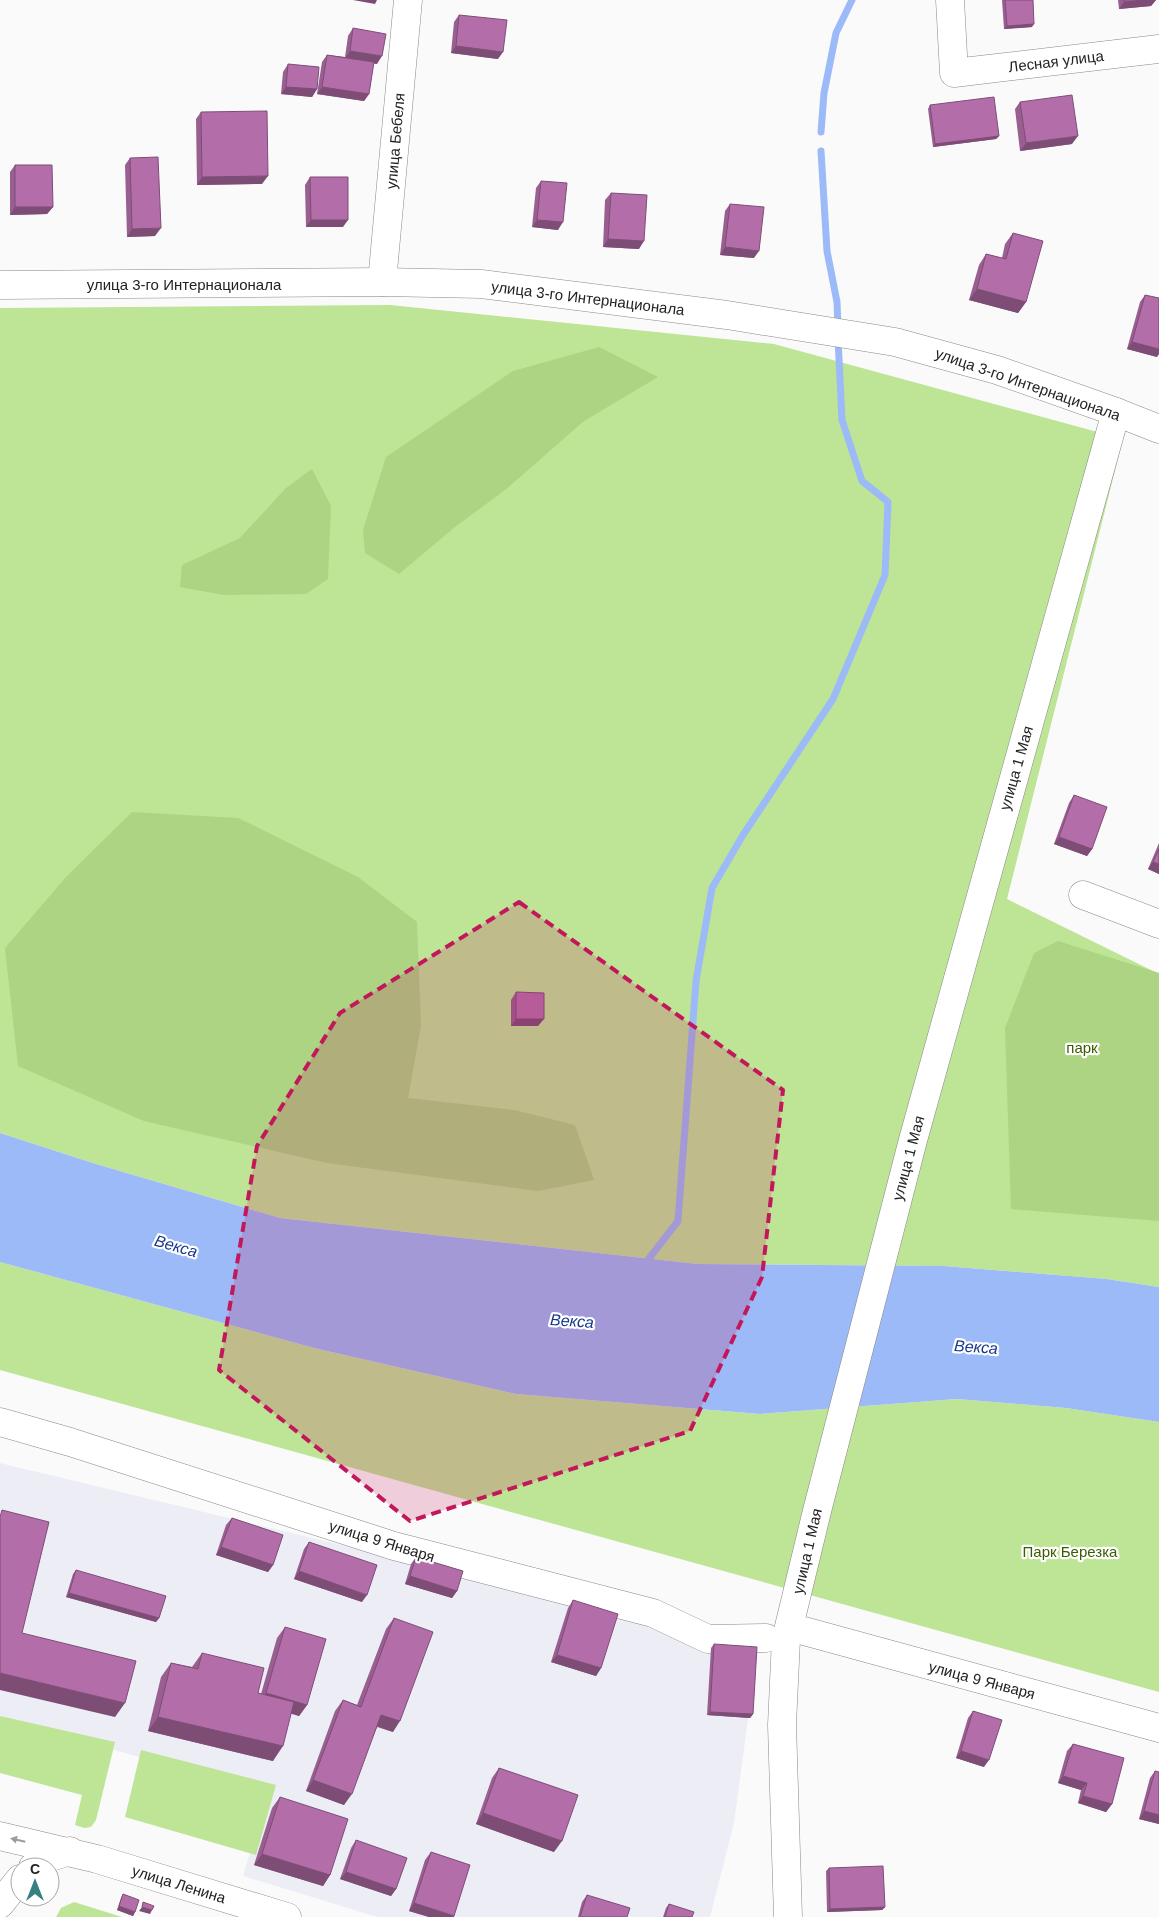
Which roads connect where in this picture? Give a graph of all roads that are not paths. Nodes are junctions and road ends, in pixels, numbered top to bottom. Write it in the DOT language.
graph roads {
  1 [pos="408,0"];
  2 [pos="950,0"];
  3 [pos="1159,49"];
  4 [pos="382,282"];
  5 [pos="0,285"];
  6 [pos="1116,412"];
  7 [pos="1159,429"];
  8 [pos="1083,895"];
  9 [pos="1159,924"];
  10 [pos="0,1422"];
  11 [pos="804,1631"];
  12 [pos="766,1638"];
  13 [pos="1159,1728"];
  14 [pos="0,1836"];
  15 [pos="70,1851"];
  16 [pos="48,1857"];
  17 [pos="10,1892"];
  18 [pos="0,1904"];
  19 [pos="287,1917"];
  20 [pos="788,1917"];
  1 -- 4 [label="street, улица Бебеля"];
  2 -- 3 [label="street, Лесная улица"];
  4 -- 5 [label="street, улица 3-го Интернационала"];
  4 -- 6 [label="street, улица 3-го Интернационала"];
  6 -- 7 [label="street, улица 3-го Интернационала"];
  6 -- 20 [label="street, улица 1 Мая"];
  8 -- 9 [label="street"];
  10 -- 12 [label="street, улица 9 Января"];
  11 -- 13 [label="street, улица 9 Января"];
  15 -- 14 [label="street, улица Ленина, one-way"];
  15 -- 16 [label="street"];
  15 -- 19 [label="street, улица Ленина"];
  17 -- 18 [label="street"];
}
